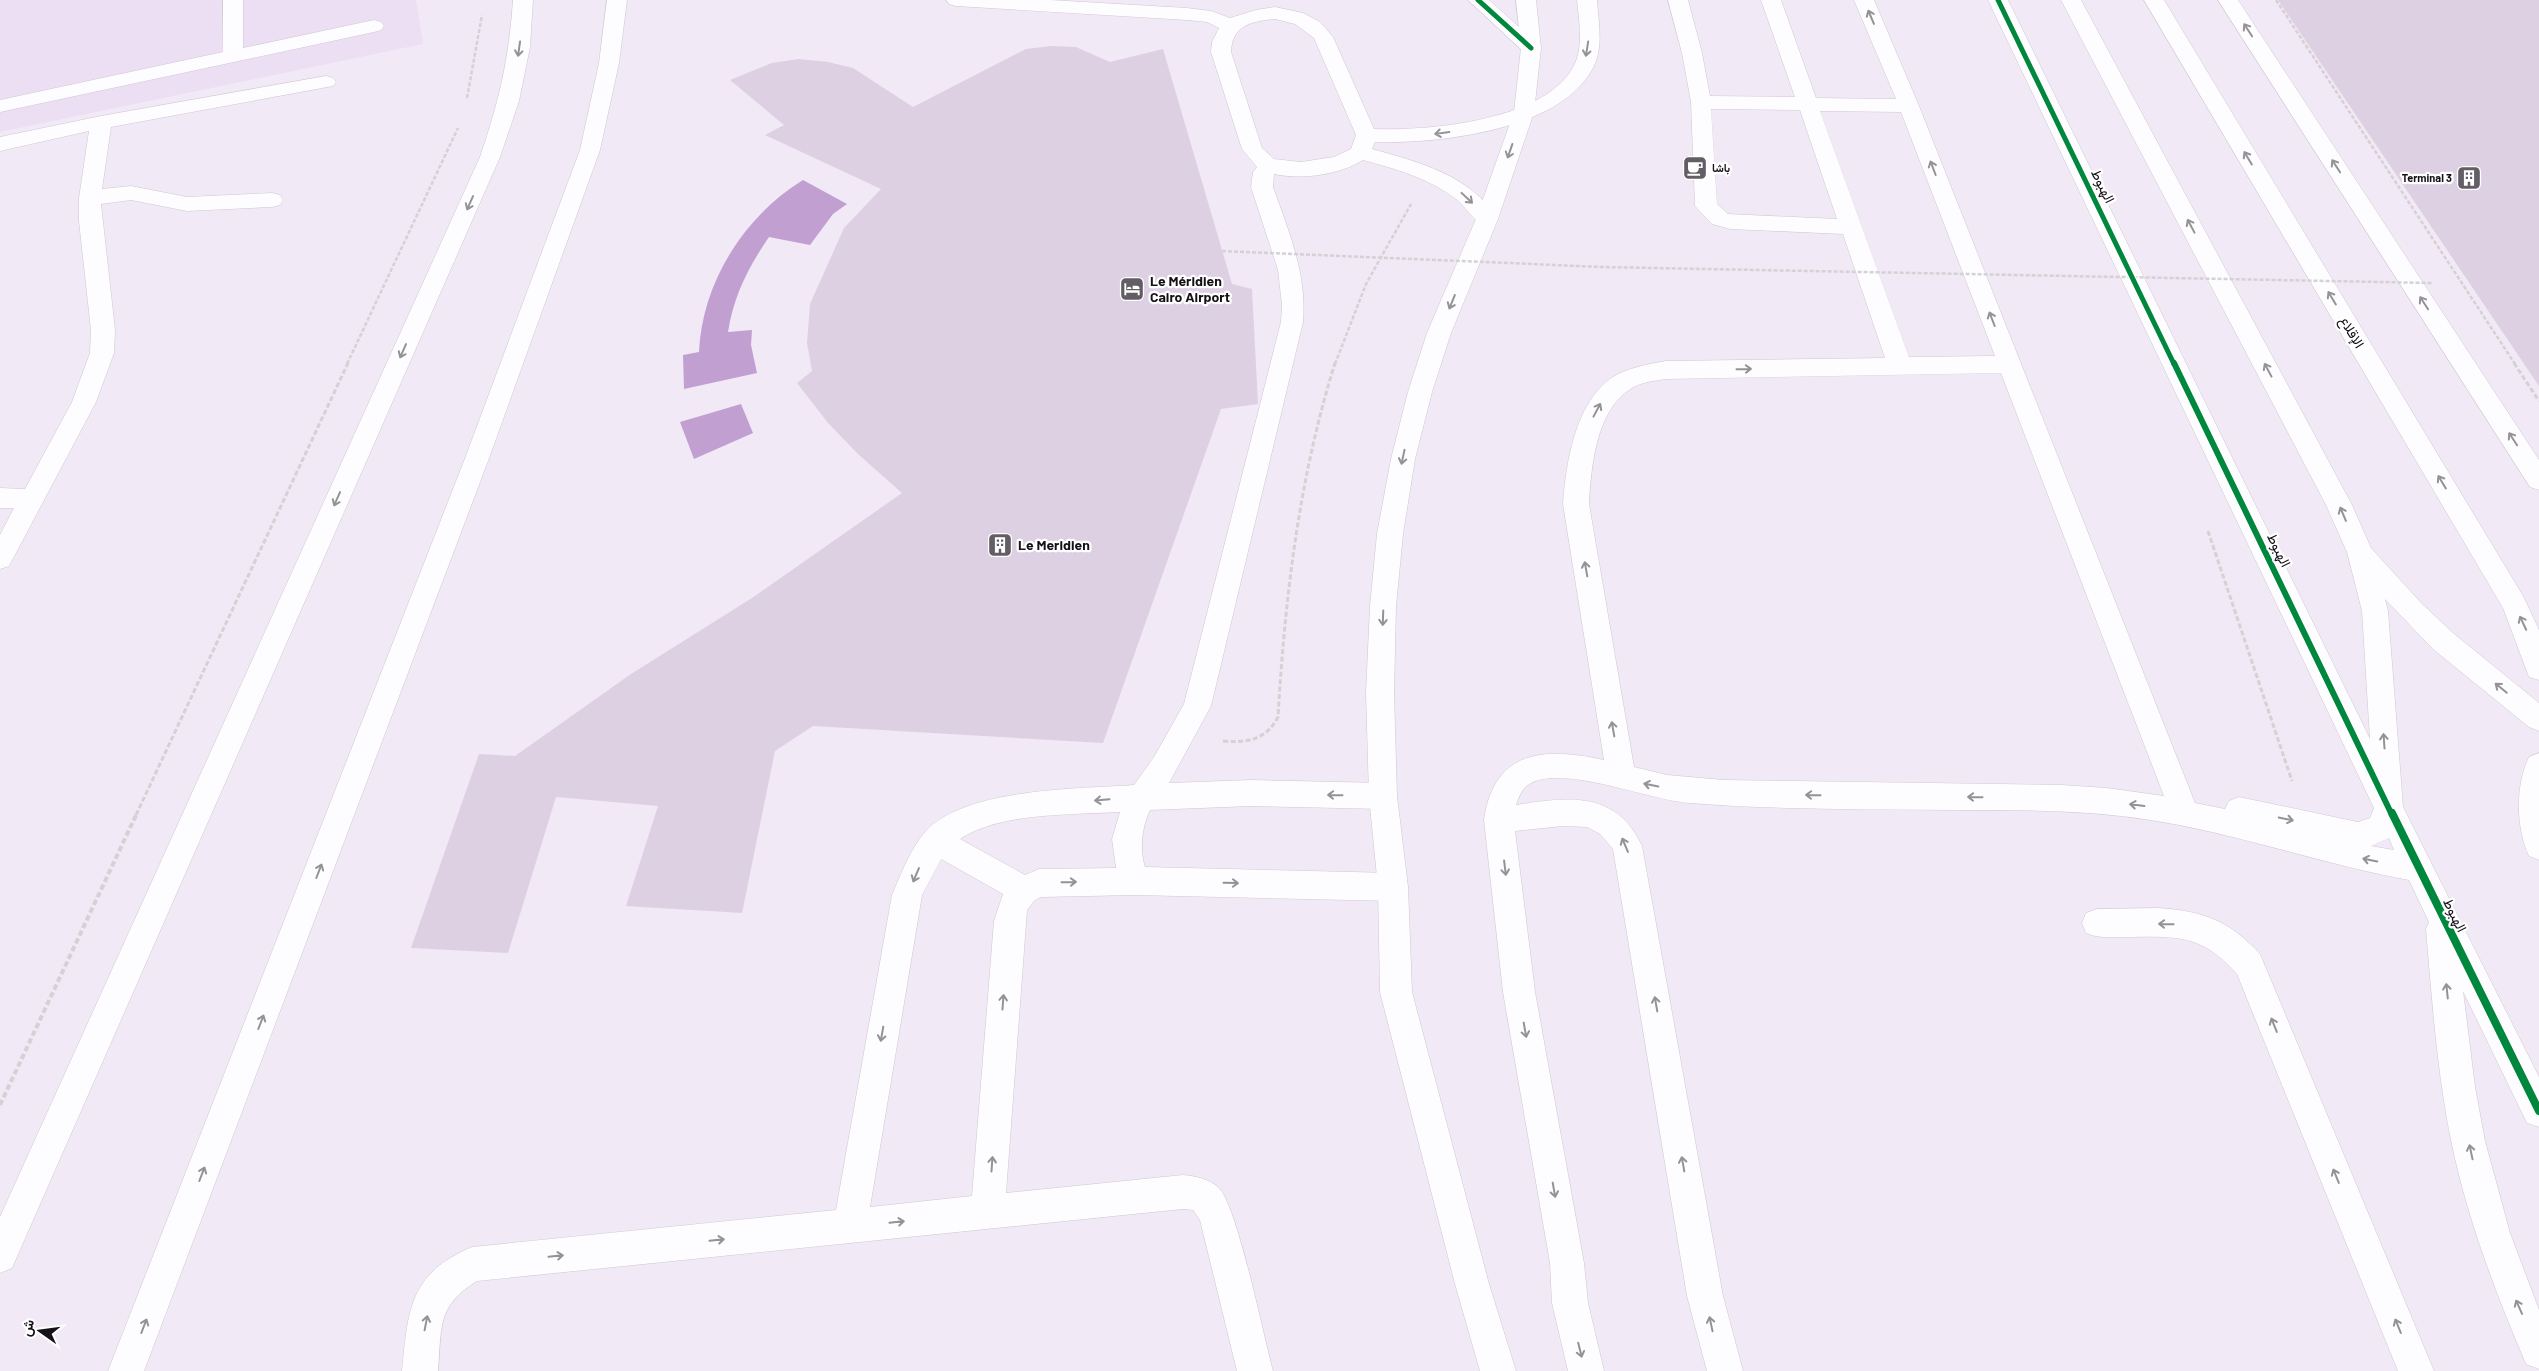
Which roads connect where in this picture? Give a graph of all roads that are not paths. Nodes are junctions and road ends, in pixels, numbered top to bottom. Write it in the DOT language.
graph roads {
  1 [pos="233,0"];
  2 [pos="523,0"];
  3 [pos="617,0"];
  4 [pos="956,0"];
  5 [pos="1478,0"];
  6 [pos="1526,0"];
  7 [pos="1587,0"];
  8 [pos="1678,0"];
  9 [pos="1771,0"];
  10 [pos="1864,0"];
  11 [pos="1998,0"];
  12 [pos="2071,0"];
  13 [pos="2154,0"];
  14 [pos="2228,0"];
  15 [pos="374,26"];
  16 [pos="1231,26"];
  17 [pos="1531,48"];
  18 [pos="256,51"];
  19 [pos="233,56"];
  20 [pos="326,82"];
  21 [pos="258,94"];
  22 [pos="1701,102"];
  23 [pos="1808,104"];
  24 [pos="0,106"];
  25 [pos="1909,106"];
  26 [pos="1524,112"];
  27 [pos="101,122"];
  28 [pos="1363,143"];
  29 [pos="0,144"];
  30 [pos="1269,165"];
  31 [pos="90,198"];
  32 [pos="272,200"];
  33 [pos="1487,219"];
  34 [pos="1851,227"];
  35 [pos="2010,364"];
  36 [pos="1900,366"];
  37 [pos="2539,480"];
  38 [pos="0,498"];
  39 [pos="32,499"];
  40 [pos="2360,552"];
  41 [pos="0,559"];
  42 [pos="2539,669"];
  43 [pos="2539,719"];
  44 [pos="2539,766"];
  45 [pos="1621,777"];
  46 [pos="1383,796"];
  47 [pos="1142,797"];
  48 [pos="2389,807"];
  49 [pos="2186,813"];
  50 [pos="1500,820"];
  51 [pos="936,841"];
  52 [pos="2539,847"];
  53 [pos="2418,868"];
  54 [pos="1135,882"];
  55 [pos="1393,886"];
  56 [pos="1024,890"];
  57 [pos="2439,911"];
  58 [pos="2097,923"];
  59 [pos="2539,1111"];
  60 [pos="988,1212"];
  61 [pos="850,1226"];
  62 [pos="0,1256"];
  63 [pos="2539,1351"];
  64 [pos="1257,1369"];
  65 [pos="126,1371"];
  66 [pos="420,1371"];
  67 [pos="1498,1371"];
  68 [pos="1586,1371"];
  69 [pos="1726,1371"];
  70 [pos="2416,1371"];
  1 -- 19 [label="main road"];
  2 -- 62 [label="main road, one-way"];
  65 -- 3 [label="main road, one-way"];
  4 -- 16 [label="main road"];
  5 -- 17 [label="main road"];
  6 -- 17 [label="main road"];
  7 -- 26 [label="main road, one-way"];
  8 -- 22 [label="main road"];
  9 -- 23 [label="main road"];
  25 -- 10 [label="main road, one-way"];
  11 -- 48 [label="main road, الهبوط"];
  40 -- 12 [label="main road, one-way"];
  42 -- 13 [label="main road, الإقلاع, one-way"];
  37 -- 14 [label="main road, one-way"];
  15 -- 18 [label="main road"];
  16 -- 28 [label="main road"];
  16 -- 30 [label="main road"];
  17 -- 26 [label="main road"];
  18 -- 19 [label="main road"];
  18 -- 21 [label="main road"];
  19 -- 24 [label="main road"];
  20 -- 21 [label="main road"];
  21 -- 27 [label="main road"];
  22 -- 23 [label="main road"];
  22 -- 34 [label="main road"];
  23 -- 25 [label="main road"];
  23 -- 34 [label="main road"];
  35 -- 25 [label="main road, one-way"];
  26 -- 28 [label="main road, one-way"];
  26 -- 33 [label="main road, one-way"];
  27 -- 29 [label="main road"];
  27 -- 31 [label="main road"];
  28 -- 30 [label="main road"];
  28 -- 33 [label="main road, one-way"];
  30 -- 47 [label="main road"];
  31 -- 32 [label="main road"];
  31 -- 39 [label="main road"];
  33 -- 46 [label="main road, one-way"];
  34 -- 36 [label="main road"];
  35 -- 36 [label="main road"];
  35 -- 49 [label="main road"];
  45 -- 36 [label="main road, one-way"];
  38 -- 39 [label="main road"];
  39 -- 41 [label="main road"];
  43 -- 40 [label="main road, one-way"];
  48 -- 40 [label="main road, one-way"];
  44 -- 52 [label="main road"];
  49 -- 45 [label="main road, one-way"];
  45 -- 50 [label="main road"];
  46 -- 47 [label="main road, one-way"];
  46 -- 55 [label="main road"];
  47 -- 51 [label="main road, one-way"];
  47 -- 54 [label="main road"];
  49 -- 48 [label="main road, one-way"];
  48 -- 53 [label="main road, الهبوط"];
  53 -- 49 [label="main road, one-way"];
  50 -- 68 [label="main road, one-way"];
  69 -- 50 [label="main road, one-way"];
  51 -- 56 [label="main road"];
  51 -- 61 [label="main road, one-way"];
  53 -- 57 [label="main road, الهبوط"];
  54 -- 55 [label="main road, one-way"];
  56 -- 54 [label="main road, one-way"];
  55 -- 67 [label="main road"];
  60 -- 56 [label="main road, one-way"];
  57 -- 59 [label="main road, الهبوط"];
  63 -- 57 [label="main road, one-way"];
  70 -- 58 [label="main road, one-way"];
  61 -- 60 [label="main road, one-way"];
  60 -- 64 [label="main road"];
  66 -- 61 [label="main road, one-way"];
}
